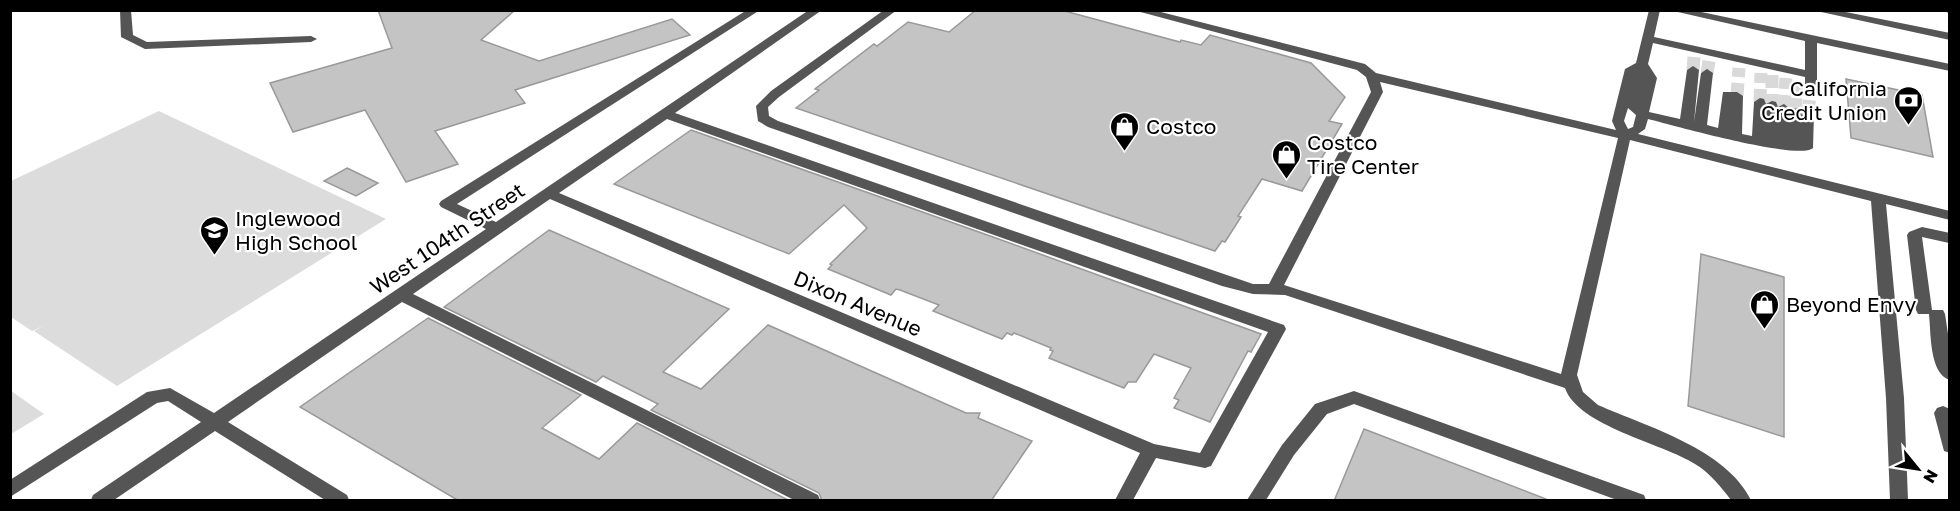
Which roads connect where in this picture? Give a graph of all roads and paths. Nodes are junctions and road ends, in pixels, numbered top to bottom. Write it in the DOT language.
graph roads {
  1 [pos="125,10"];
  2 [pos="755,10"];
  3 [pos="818,10"];
  4 [pos="892,10"];
  5 [pos="1138,10"];
  6 [pos="1655,10"];
  7 [pos="1674,10"];
  8 [pos="1817,10"];
  9 [pos="1950,37"];
  10 [pos="311,39"];
  11 [pos="1649,39"];
  12 [pos="1811,39"];
  13 [pos="1694,59"];
  14 [pos="1709,62"];
  15 [pos="1643,65"];
  16 [pos="1950,68"];
  17 [pos="1372,76"];
  18 [pos="1766,104"];
  19 [pos="665,114"];
  20 [pos="1643,114"];
  21 [pos="1686,124"];
  22 [pos="1700,128"];
  23 [pos="1625,135"];
  24 [pos="1734,136"];
  25 [pos="1758,142"];
  26 [pos="1777,146"];
  27 [pos="549,194"];
  28 [pos="1878,198"];
  29 [pos="1950,216"];
  30 [pos="499,229"];
  31 [pos="1949,238"];
  32 [pos="1274,290"];
  33 [pos="401,295"];
  34 [pos="1950,374"];
  35 [pos="1572,384"];
  36 [pos="1943,413"];
  37 [pos="213,423"];
  38 [pos="1950,446"];
  39 [pos="1151,450"];
  40 [pos="10,490"];
  41 [pos="100,501"];
  42 [pos="340,501"];
  43 [pos="811,501"];
  44 [pos="1124,501"];
  45 [pos="1256,501"];
  46 [pos="1637,501"];
  47 [pos="1742,501"];
  48 [pos="1899,501"];
  1 -- 10 [label="street"];
  2 -- 30 [label="street"];
  3 -- 19 [label="street, West 104th Street"];
  4 -- 32 [label="street"];
  5 -- 17 [label="street"];
  6 -- 11 [label="street"];
  7 -- 12 [label="street"];
  8 -- 9 [label="street"];
  11 -- 13 [label="street"];
  11 -- 15 [label="street"];
  12 -- 14 [label="street"];
  12 -- 16 [label="street"];
  13 -- 14 [label="street"];
  13 -- 21 [label="street"];
  14 -- 22 [label="street"];
  15 -- 20 [label="street"];
  15 -- 23 [label="street"];
  17 -- 23 [label="street"];
  17 -- 32 [label="street"];
  18 -- 24 [label="street"];
  18 -- 24 [label="street"];
  18 -- 25 [label="street"];
  18 -- 26 [label="street"];
  18 -- 26 [label="street"];
  19 -- 27 [label="street, West 104th Street"];
  19 -- 39 [label="street, Dixon Avenue"];
  20 -- 21 [label="street"];
  20 -- 23 [label="street"];
  21 -- 22 [label="street"];
  22 -- 24 [label="street"];
  23 -- 28 [label="street"];
  23 -- 35 [label="street"];
  24 -- 25 [label="street"];
  25 -- 26 [label="street"];
  27 -- 30 [label="street, West 104th Street"];
  27 -- 39 [label="street, Dixon Avenue"];
  28 -- 29 [label="street"];
  28 -- 48 [label="street"];
  30 -- 33 [label="street, West 104th Street"];
  31 -- 34 [label="street"];
  32 -- 35 [label="street"];
  33 -- 37 [label="street, West 104th Street"];
  33 -- 43 [label="street"];
  35 -- 47 [label="street"];
  36 -- 38 [label="street"];
  37 -- 40 [label="street"];
  37 -- 41 [label="street, West 104th Street"];
  37 -- 42 [label="street"];
  39 -- 44 [label="street"];
  45 -- 46 [label="street"];
}
